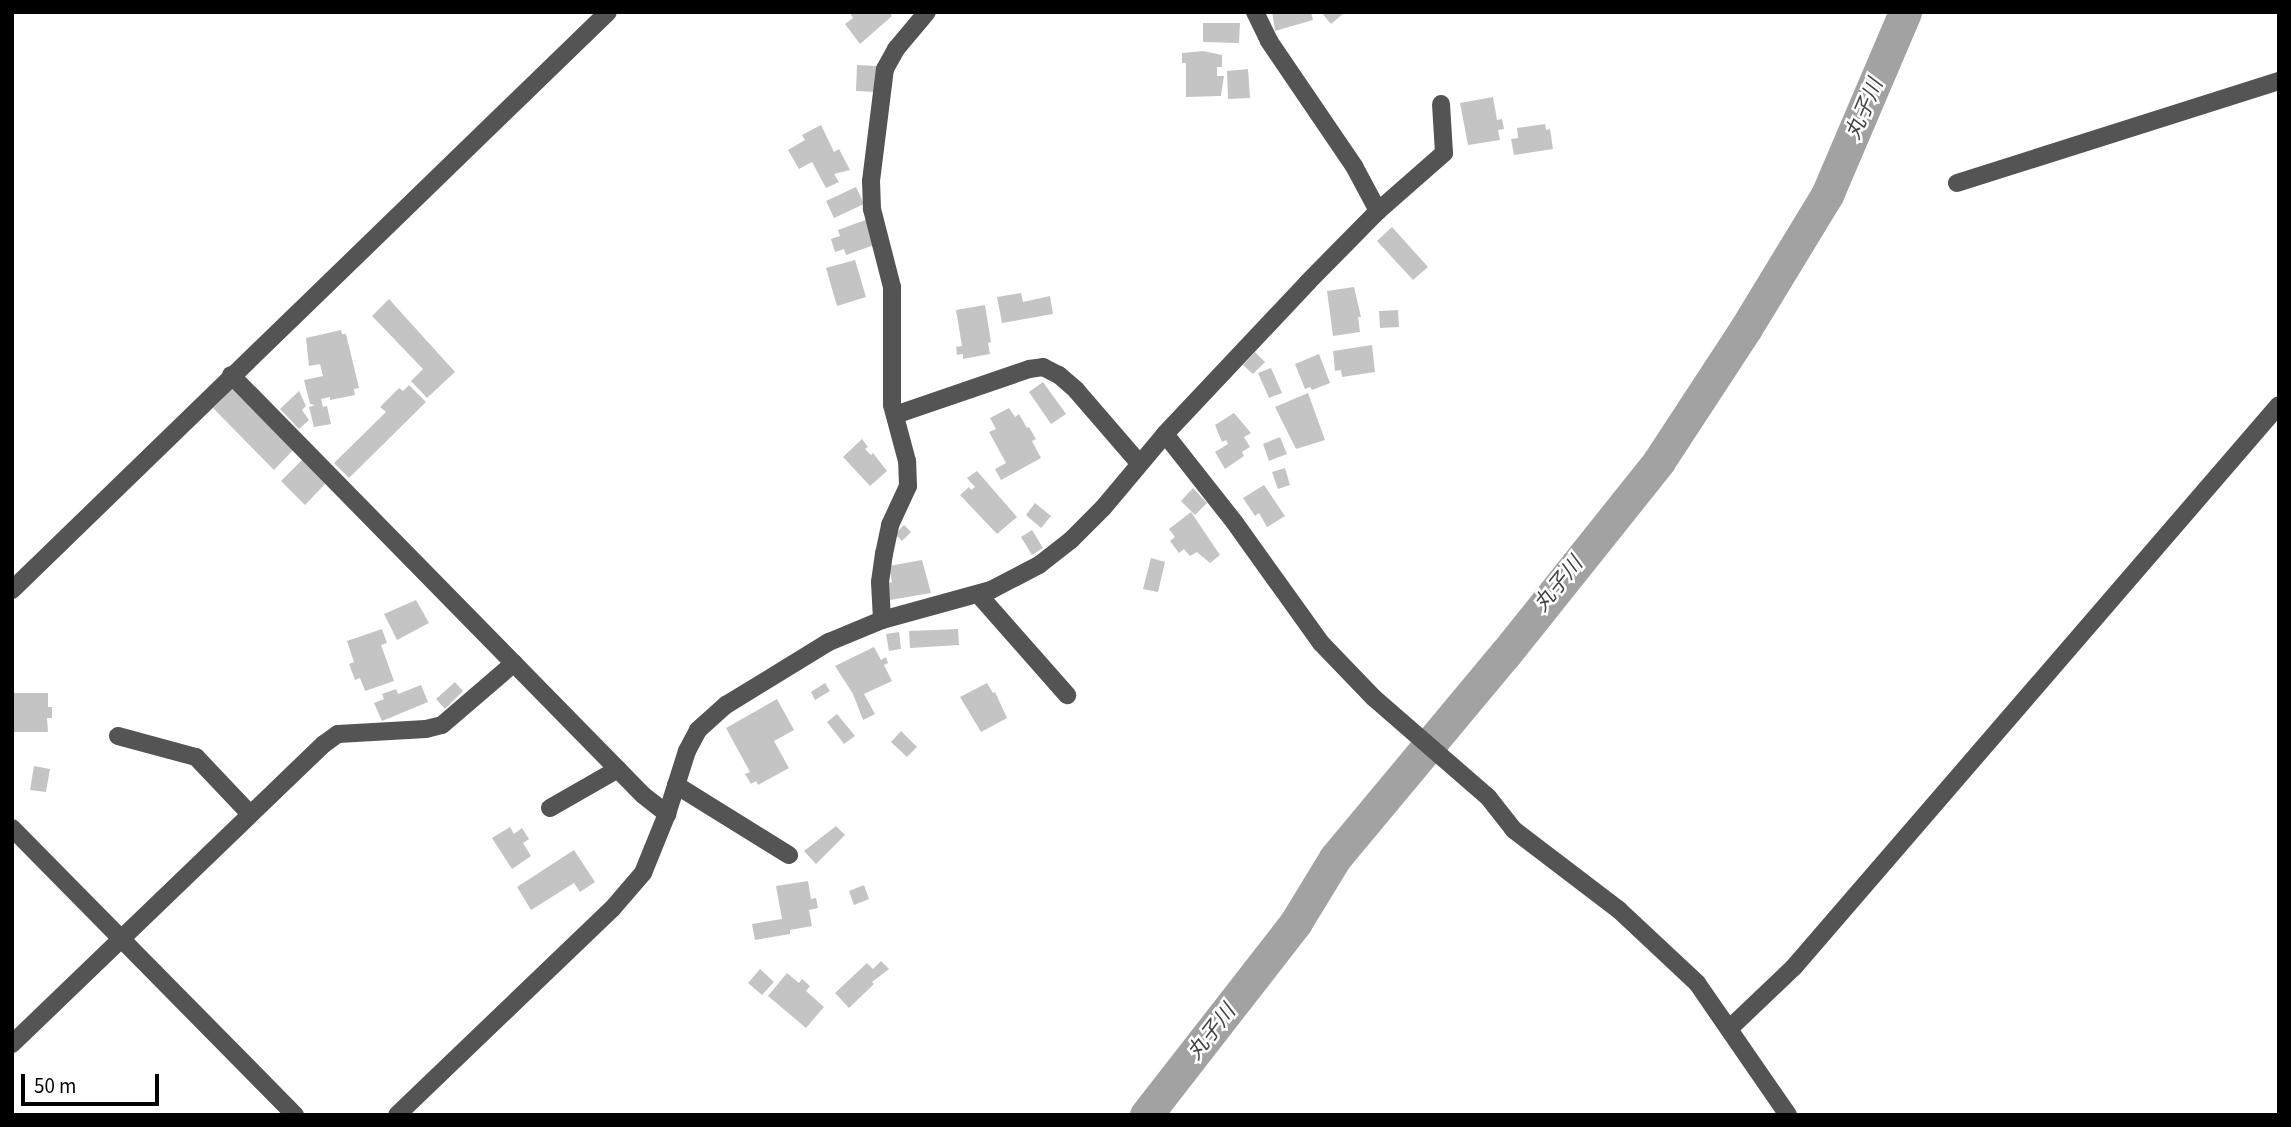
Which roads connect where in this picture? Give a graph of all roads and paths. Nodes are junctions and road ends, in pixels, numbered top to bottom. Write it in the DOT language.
graph roads {
  1 [pos="608,12"];
  2 [pos="927,12"];
  3 [pos="1255,12"];
  4 [pos="2279,81"];
  5 [pos="1441,104"];
  6 [pos="1957,183"];
  7 [pos="1378,211"];
  8 [pos="231,375"];
  9 [pos="2279,405"];
  10 [pos="895,415"];
  11 [pos="1164,434"];
  12 [pos="1139,463"];
  13 [pos="12,590"];
  14 [pos="978,594"];
  15 [pos="882,620"];
  16 [pos="514,663"];
  17 [pos="1067,695"];
  18 [pos="118,736"];
  19 [pos="618,769"];
  20 [pos="676,785"];
  21 [pos="551,808"];
  22 [pos="250,814"];
  23 [pos="667,814"];
  24 [pos="12,828"];
  25 [pos="789,855"];
  26 [pos="120,939"];
  27 [pos="1730,1028"];
  28 [pos="12,1044"];
  29 [pos="295,1115"];
  30 [pos="397,1115"];
  31 [pos="1787,1115"];
  1 -- 8 [label="street"];
  2 -- 10 [label="street"];
  3 -- 7 [label="street"];
  4 -- 6 [label="street"];
  5 -- 7 [label="street"];
  7 -- 11 [label="street"];
  8 -- 13 [label="street"];
  8 -- 16 [label="street"];
  9 -- 27 [label="street"];
  10 -- 12 [label="street"];
  10 -- 15 [label="street"];
  11 -- 12 [label="street"];
  11 -- 27 [label="street"];
  12 -- 14 [label="street"];
  14 -- 15 [label="street"];
  14 -- 17 [label="street"];
  15 -- 20 [label="street"];
  16 -- 19 [label="street"];
  16 -- 22 [label="street"];
  18 -- 22 [label="street"];
  19 -- 21 [label="street"];
  19 -- 23 [label="street"];
  20 -- 23 [label="street"];
  20 -- 25 [label="street"];
  22 -- 26 [label="street"];
  23 -- 30 [label="street"];
  24 -- 26 [label="street"];
  26 -- 28 [label="street"];
  26 -- 29 [label="street"];
  27 -- 31 [label="street"];
}
